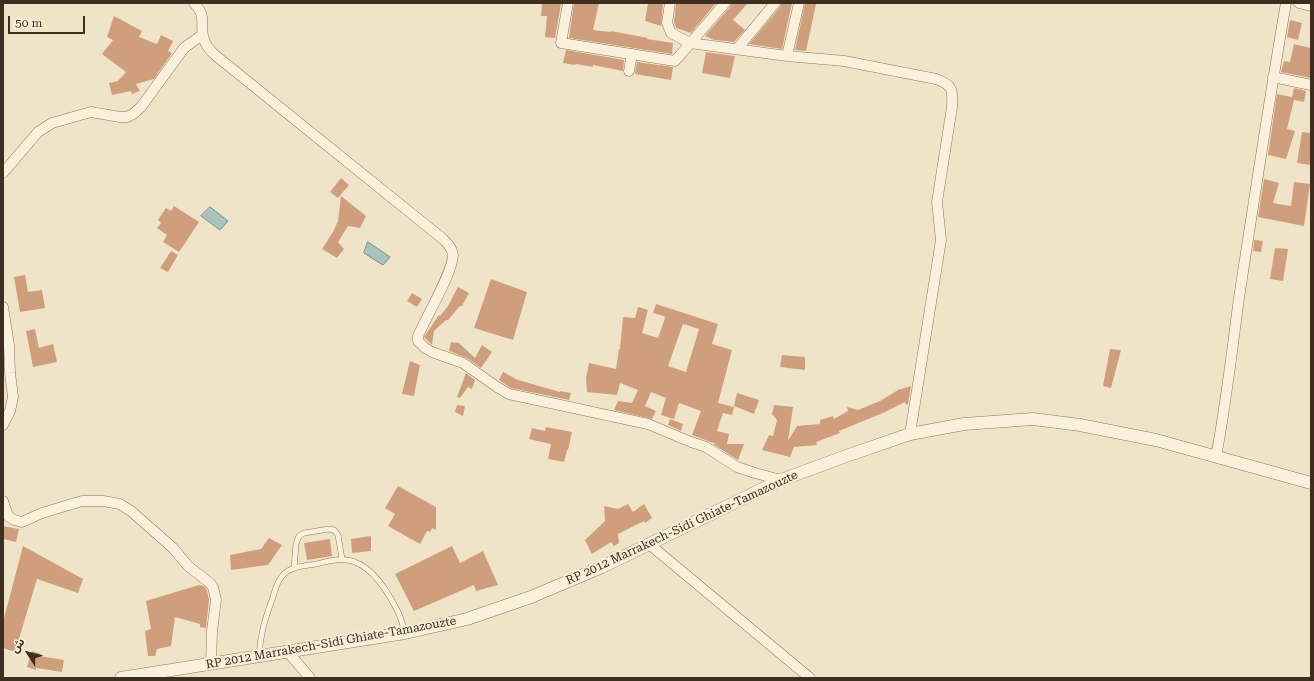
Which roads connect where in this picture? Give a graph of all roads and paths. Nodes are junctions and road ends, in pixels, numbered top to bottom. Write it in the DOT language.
graph roads {
  1 [pos="194,3"];
  2 [pos="568,3"];
  3 [pos="670,3"];
  4 [pos="725,3"];
  5 [pos="774,3"];
  6 [pos="800,3"];
  7 [pos="1286,3"];
  8 [pos="1298,3"];
  9 [pos="1311,6"];
  10 [pos="202,35"];
  11 [pos="690,43"];
  12 [pos="737,49"];
  13 [pos="632,54"];
  14 [pos="787,56"];
  15 [pos="629,71"];
  16 [pos="1273,77"];
  17 [pos="1311,86"];
  18 [pos="3,173"];
  19 [pos="3,308"];
  20 [pos="3,425"];
  21 [pos="910,434"];
  22 [pos="1216,457"];
  23 [pos="781,480"];
  24 [pos="1311,483"];
  25 [pos="3,502"];
  26 [pos="649,544"];
  27 [pos="342,559"];
  28 [pos="294,568"];
  29 [pos="405,633"];
  30 [pos="288,652"];
  31 [pos="259,656"];
  32 [pos="211,664"];
  33 [pos="121,678"];
  34 [pos="310,678"];
  35 [pos="810,678"];
  1 -- 10 [label="street"];
  2 -- 13 [label="street"];
  3 -- 11 [label="street"];
  4 -- 11 [label="street"];
  5 -- 12 [label="street"];
  6 -- 14 [label="street"];
  7 -- 16 [label="street"];
  8 -- 9 [label="street"];
  10 -- 18 [label="street"];
  10 -- 23 [label="street"];
  11 -- 12 [label="street"];
  11 -- 13 [label="street"];
  12 -- 14 [label="street"];
  13 -- 15 [label="street"];
  14 -- 21 [label="street"];
  16 -- 17 [label="street"];
  16 -- 22 [label="street"];
  19 -- 20 [label="street"];
  21 -- 22 [label="street, RP 2012 Marrakech-Sidi Ghiate-Tamazouzte"];
  21 -- 23 [label="street, RP 2012 Marrakech-Sidi Ghiate-Tamazouzte"];
  22 -- 24 [label="street, RP 2012 Marrakech-Sidi Ghiate-Tamazouzte"];
  23 -- 26 [label="street, RP 2012 Marrakech-Sidi Ghiate-Tamazouzte"];
  25 -- 32 [label="street"];
  26 -- 29 [label="street, RP 2012 Marrakech-Sidi Ghiate-Tamazouzte"];
  26 -- 35 [label="street"];
  27 -- 28 [label="lane"];
  27 -- 28 [label="lane"];
  27 -- 29 [label="lane"];
  28 -- 31 [label="lane"];
  29 -- 30 [label="street, RP 2012 Marrakech-Sidi Ghiate-Tamazouzte"];
  30 -- 31 [label="street, RP 2012 Marrakech-Sidi Ghiate-Tamazouzte"];
  30 -- 34 [label="street"];
  31 -- 32 [label="street, RP 2012 Marrakech-Sidi Ghiate-Tamazouzte"];
  32 -- 33 [label="street, RP 2012 Marrakech-Sidi Ghiate-Tamazouzte"];
}
